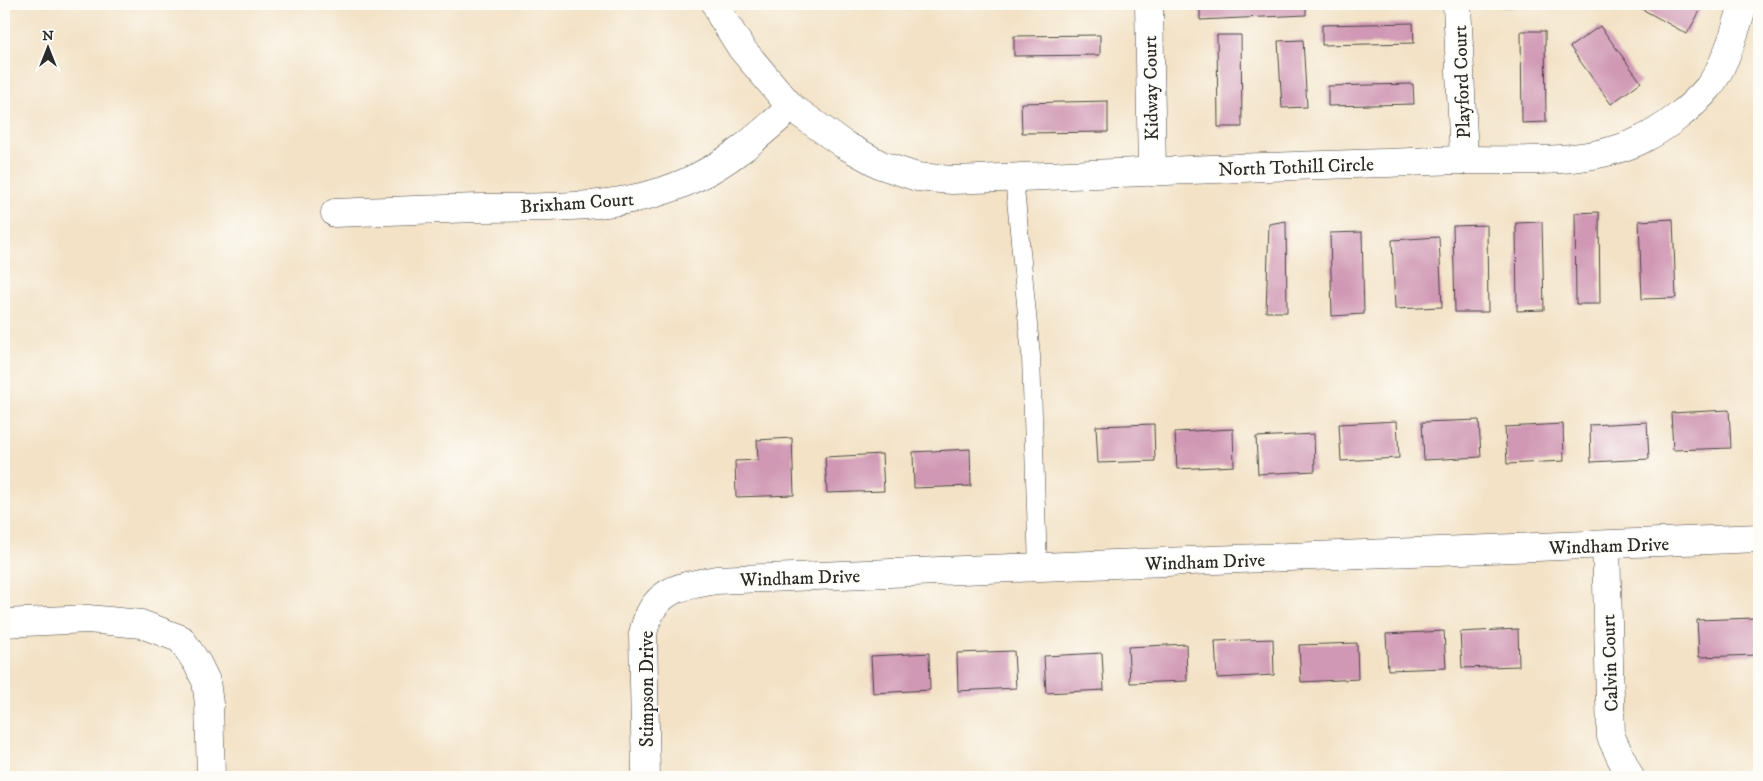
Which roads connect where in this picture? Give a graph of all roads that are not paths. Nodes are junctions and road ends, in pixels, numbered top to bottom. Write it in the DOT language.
graph roads {
  1 [pos="716,4"];
  2 [pos="1149,4"];
  3 [pos="1457,4"];
  4 [pos="1742,4"];
  5 [pos="791,107"];
  6 [pos="1464,160"];
  7 [pos="1152,172"];
  8 [pos="1014,178"];
  9 [pos="335,213"];
  10 [pos="1759,538"];
  11 [pos="1606,545"];
  12 [pos="1038,568"];
  13 [pos="656,603"];
  14 [pos="4,623"];
  15 [pos="211,777"];
  16 [pos="646,777"];
  17 [pos="1630,777"];
  1 -- 5 [label="street, North Tothill Circle"];
  2 -- 7 [label="street, Kidway Court"];
  3 -- 6 [label="street, Playford Court"];
  4 -- 6 [label="street, North Tothill Circle"];
  5 -- 8 [label="street, North Tothill Circle"];
  5 -- 9 [label="street, Brixham Court"];
  6 -- 7 [label="street, North Tothill Circle"];
  7 -- 8 [label="street, North Tothill Circle"];
  8 -- 12 [label="lane"];
  10 -- 11 [label="street, Windham Drive"];
  11 -- 12 [label="street, Windham Drive"];
  11 -- 17 [label="street, Calvin Court"];
  12 -- 13 [label="street, Windham Drive"];
  13 -- 16 [label="street, Stimpson Drive"];
  14 -- 15 [label="street"];
}
